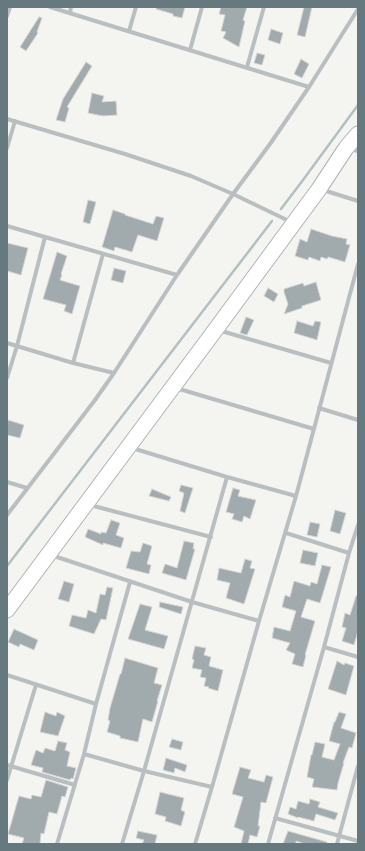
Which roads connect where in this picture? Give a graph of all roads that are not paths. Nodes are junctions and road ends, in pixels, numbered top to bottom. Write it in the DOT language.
graph roads {
  1 [pos="10,7"];
  2 [pos="50,7"];
  3 [pos="71,7"];
  4 [pos="136,7"];
  5 [pos="202,7"];
  6 [pos="264,7"];
  7 [pos="358,9"];
  8 [pos="70,13"];
  9 [pos="7,16"];
  10 [pos="129,31"];
  11 [pos="190,50"];
  12 [pos="247,67"];
  13 [pos="309,87"];
  14 [pos="7,119"];
  15 [pos="15,121"];
  16 [pos="358,134"];
  17 [pos="7,148"];
  18 [pos="352,150"];
  19 [pos="318,189"];
  20 [pos="233,194"];
  21 [pos="358,201"];
  22 [pos="294,223"];
  23 [pos="7,226"];
  24 [pos="45,237"];
  25 [pos="103,254"];
  26 [pos="358,264"];
  27 [pos="177,275"];
  28 [pos="216,330"];
  29 [pos="7,343"];
  30 [pos="17,346"];
  31 [pos="73,363"];
  32 [pos="331,364"];
  33 [pos="114,373"];
  34 [pos="7,378"];
  35 [pos="173,387"];
  36 [pos="319,408"];
  37 [pos="358,420"];
  38 [pos="314,429"];
  39 [pos="128,447"];
  40 [pos="227,477"];
  41 [pos="7,482"];
  42 [pos="27,488"];
  43 [pos="296,496"];
  44 [pos="86,504"];
  45 [pos="7,515"];
  46 [pos="358,525"];
  47 [pos="286,533"];
  48 [pos="211,537"];
  49 [pos="349,553"];
  50 [pos="48,555"];
  51 [pos="130,582"];
  52 [pos="192,602"];
  53 [pos="7,610"];
  54 [pos="259,621"];
  55 [pos="324,647"];
  56 [pos="358,657"];
  57 [pos="7,675"];
  58 [pos="36,685"];
  59 [pos="96,704"];
  60 [pos="84,754"];
  61 [pos="9,766"];
  62 [pos="358,766"];
  63 [pos="144,771"];
  64 [pos="7,780"];
  65 [pos="75,786"];
  66 [pos="212,787"];
  67 [pos="275,818"];
  68 [pos="339,836"];
  69 [pos="358,841"];
  70 [pos="57,844"];
  71 [pos="122,844"];
  72 [pos="195,844"];
  73 [pos="268,844"];
  74 [pos="337,844"];
  1 -- 9 [label="street"];
  2 -- 8 [label="street"];
  3 -- 8 [label="street"];
  4 -- 10 [label="street"];
  5 -- 11 [label="street"];
  6 -- 12 [label="street"];
  7 -- 13 [label="street"];
  8 -- 10 [label="street"];
  10 -- 11 [label="street"];
  11 -- 12 [label="street"];
  12 -- 13 [label="street"];
  13 -- 20 [label="street"];
  14 -- 15 [label="street"];
  15 -- 17 [label="street"];
  15 -- 20 [label="street"];
  16 -- 18 [label="main road"];
  18 -- 19 [label="main road"];
  19 -- 21 [label="street"];
  19 -- 22 [label="main road"];
  20 -- 22 [label="street"];
  20 -- 27 [label="street"];
  22 -- 28 [label="main road"];
  23 -- 24 [label="street"];
  24 -- 25 [label="street"];
  24 -- 30 [label="street"];
  25 -- 27 [label="street"];
  25 -- 31 [label="street"];
  26 -- 32 [label="street"];
  27 -- 33 [label="street"];
  28 -- 32 [label="street"];
  28 -- 35 [label="main road"];
  29 -- 30 [label="street"];
  30 -- 31 [label="street"];
  30 -- 34 [label="street"];
  31 -- 33 [label="street"];
  32 -- 36 [label="street"];
  33 -- 42 [label="street"];
  35 -- 38 [label="street"];
  35 -- 39 [label="main road"];
  36 -- 37 [label="street"];
  36 -- 38 [label="street"];
  38 -- 43 [label="street"];
  39 -- 40 [label="street"];
  39 -- 44 [label="main road"];
  40 -- 43 [label="street"];
  40 -- 48 [label="street"];
  41 -- 42 [label="street"];
  42 -- 45 [label="street"];
  43 -- 47 [label="street"];
  44 -- 48 [label="street"];
  44 -- 50 [label="main road"];
  46 -- 49 [label="street"];
  47 -- 49 [label="street"];
  47 -- 54 [label="street"];
  48 -- 52 [label="street"];
  49 -- 55 [label="street"];
  50 -- 51 [label="street"];
  50 -- 53 [label="main road"];
  51 -- 52 [label="street"];
  51 -- 59 [label="street"];
  52 -- 54 [label="street"];
  52 -- 63 [label="street"];
  54 -- 66 [label="street"];
  55 -- 56 [label="street"];
  55 -- 67 [label="street"];
  57 -- 58 [label="street"];
  58 -- 59 [label="street"];
  58 -- 61 [label="street"];
  59 -- 60 [label="street"];
  60 -- 63 [label="street"];
  60 -- 65 [label="street"];
  61 -- 64 [label="street"];
  61 -- 65 [label="street"];
  62 -- 68 [label="street"];
  63 -- 66 [label="street"];
  63 -- 71 [label="street"];
  65 -- 70 [label="street"];
  66 -- 72 [label="street"];
  67 -- 68 [label="street"];
  67 -- 73 [label="street"];
  68 -- 69 [label="street"];
  68 -- 74 [label="street"];
}
